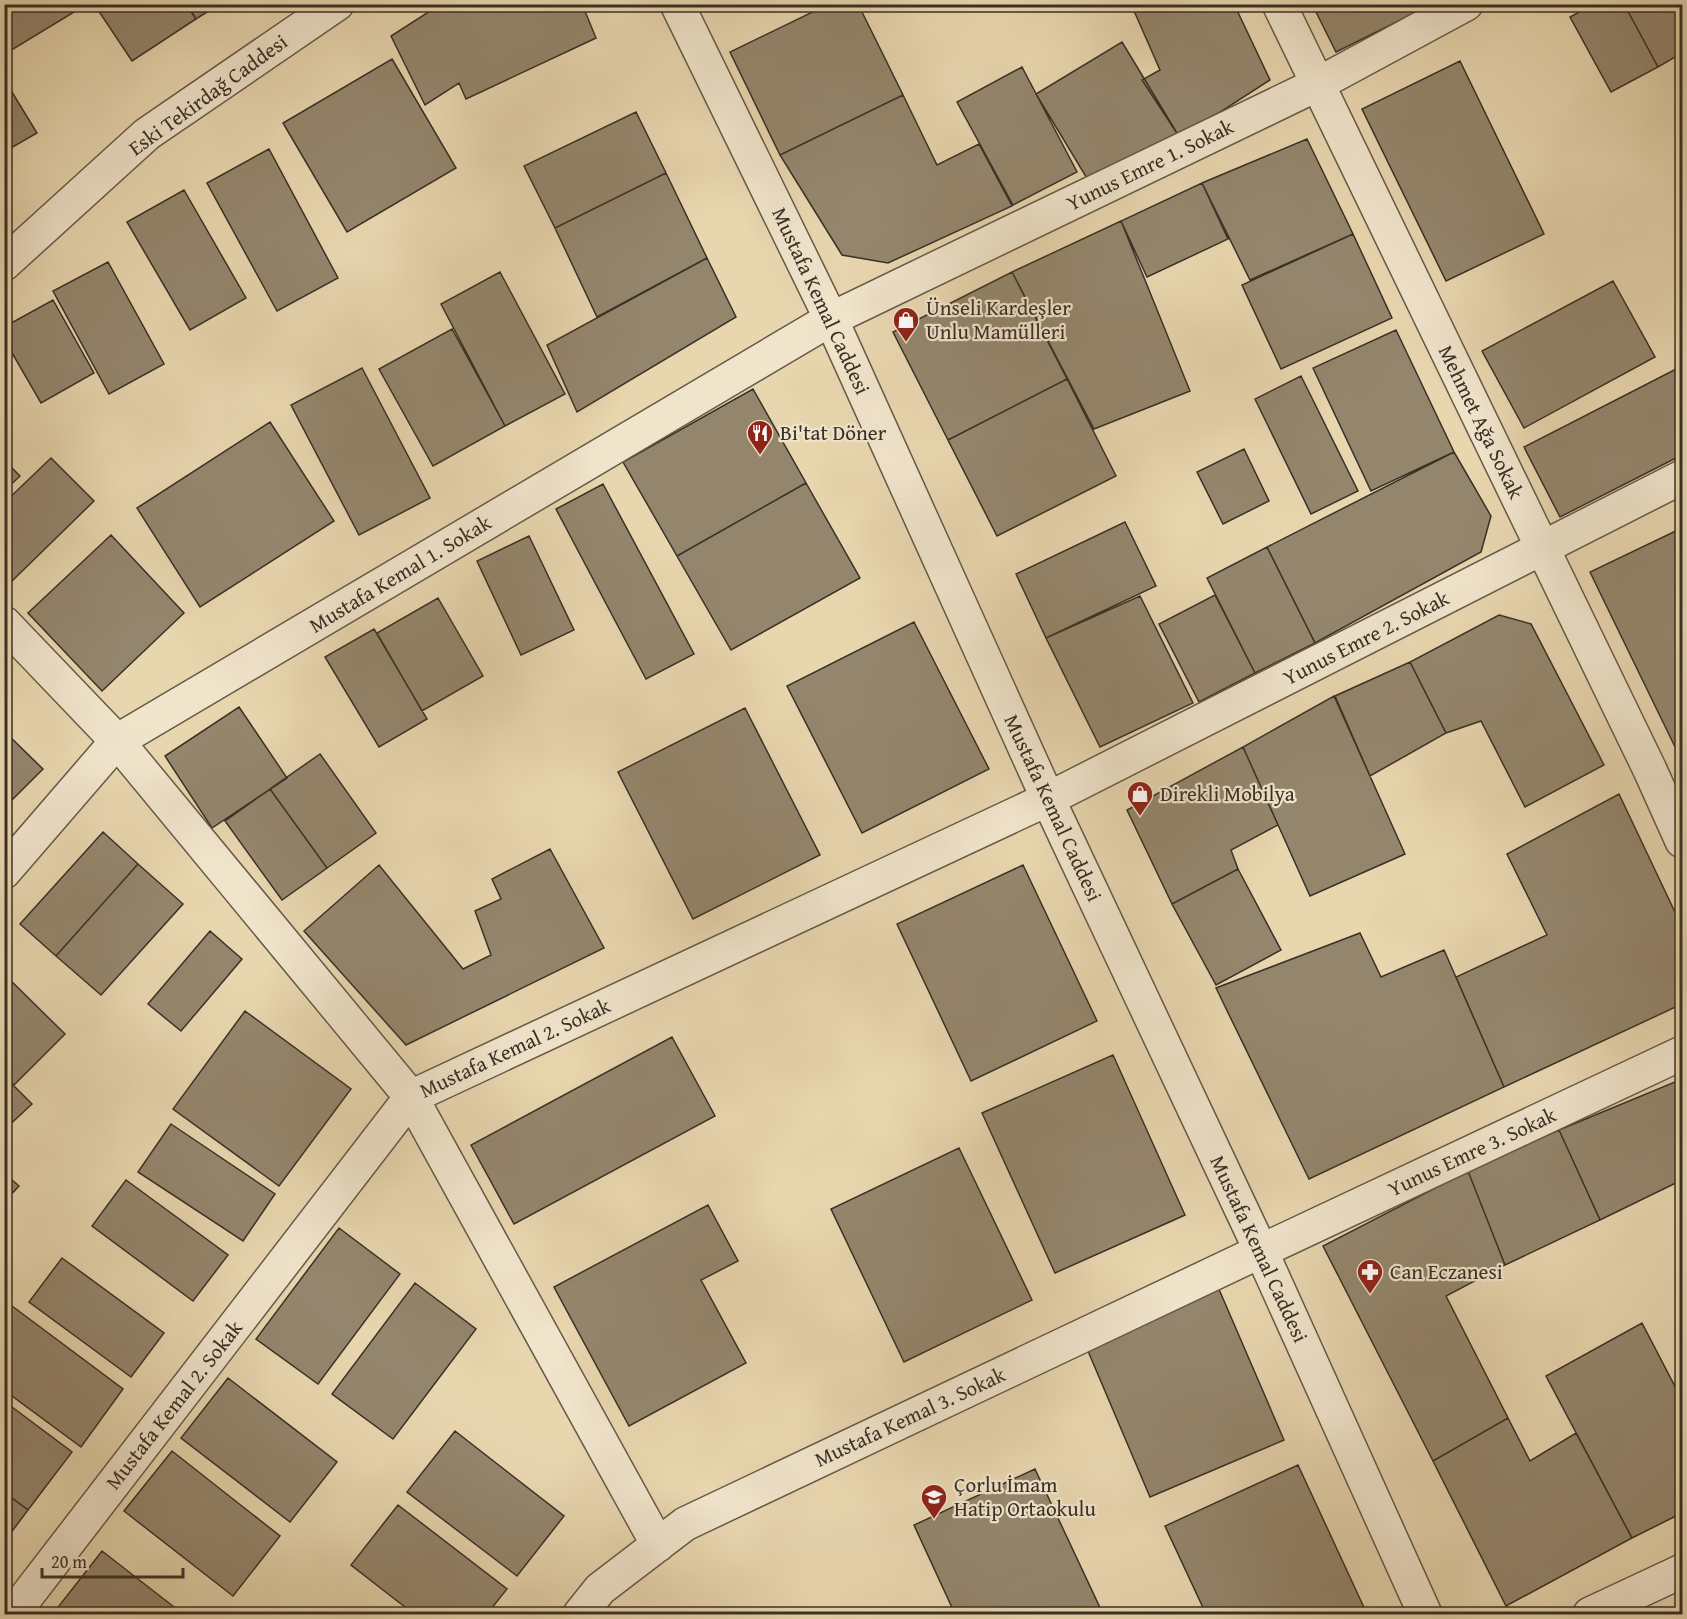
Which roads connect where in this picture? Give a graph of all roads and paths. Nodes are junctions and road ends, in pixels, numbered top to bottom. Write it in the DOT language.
graph roads {
  1 [pos="337,4"];
  2 [pos="677,4"];
  3 [pos="1279,4"];
  4 [pos="1466,4"];
  5 [pos="1318,84"];
  6 [pos="4,264"];
  7 [pos="831,320"];
  8 [pos="1683,477"];
  9 [pos="1543,549"];
  10 [pos="4,623"];
  11 [pos="117,741"];
  12 [pos="1048,799"];
  13 [pos="1683,841"];
  14 [pos="4,872"];
  15 [pos="1683,1053"];
  16 [pos="411,1097"];
  17 [pos="1261,1251"];
  18 [pos="658,1545"];
  19 [pos="1683,1571"];
  20 [pos="13,1614"];
  21 [pos="580,1614"];
  22 [pos="1425,1614"];
  23 [pos="1590,1614"];
  1 -- 6 [label="street, Eski Tekirdağ Caddesi"];
  2 -- 7 [label="street, Mustafa Kemal Caddesi"];
  3 -- 5 [label="street, Mehmet Ağa Sokak"];
  4 -- 5 [label="street, Yunus Emre 1. Sokak"];
  5 -- 7 [label="street, Yunus Emre 1. Sokak"];
  5 -- 9 [label="street, Mehmet Ağa Sokak"];
  7 -- 11 [label="street, Mustafa Kemal 1. Sokak"];
  7 -- 12 [label="street, Mustafa Kemal Caddesi"];
  8 -- 9 [label="street, Yunus Emre 2. Sokak"];
  9 -- 12 [label="street, Yunus Emre 2. Sokak"];
  9 -- 13 [label="street, Mehmet Ağa Sokak"];
  10 -- 11 [label="street"];
  11 -- 14 [label="street, Mustafa Kemal 1. Sokak"];
  11 -- 16 [label="street"];
  12 -- 16 [label="street, Mustafa Kemal 2. Sokak"];
  12 -- 17 [label="street, Mustafa Kemal Caddesi"];
  15 -- 17 [label="street, Yunus Emre 3. Sokak"];
  16 -- 18 [label="street"];
  16 -- 20 [label="street, Mustafa Kemal 2. Sokak"];
  17 -- 18 [label="street, Mustafa Kemal 3. Sokak"];
  17 -- 22 [label="street, Mustafa Kemal Caddesi"];
  18 -- 21 [label="street, Mustafa Kemal 3. Sokak"];
  19 -- 23 [label="street"];
}
